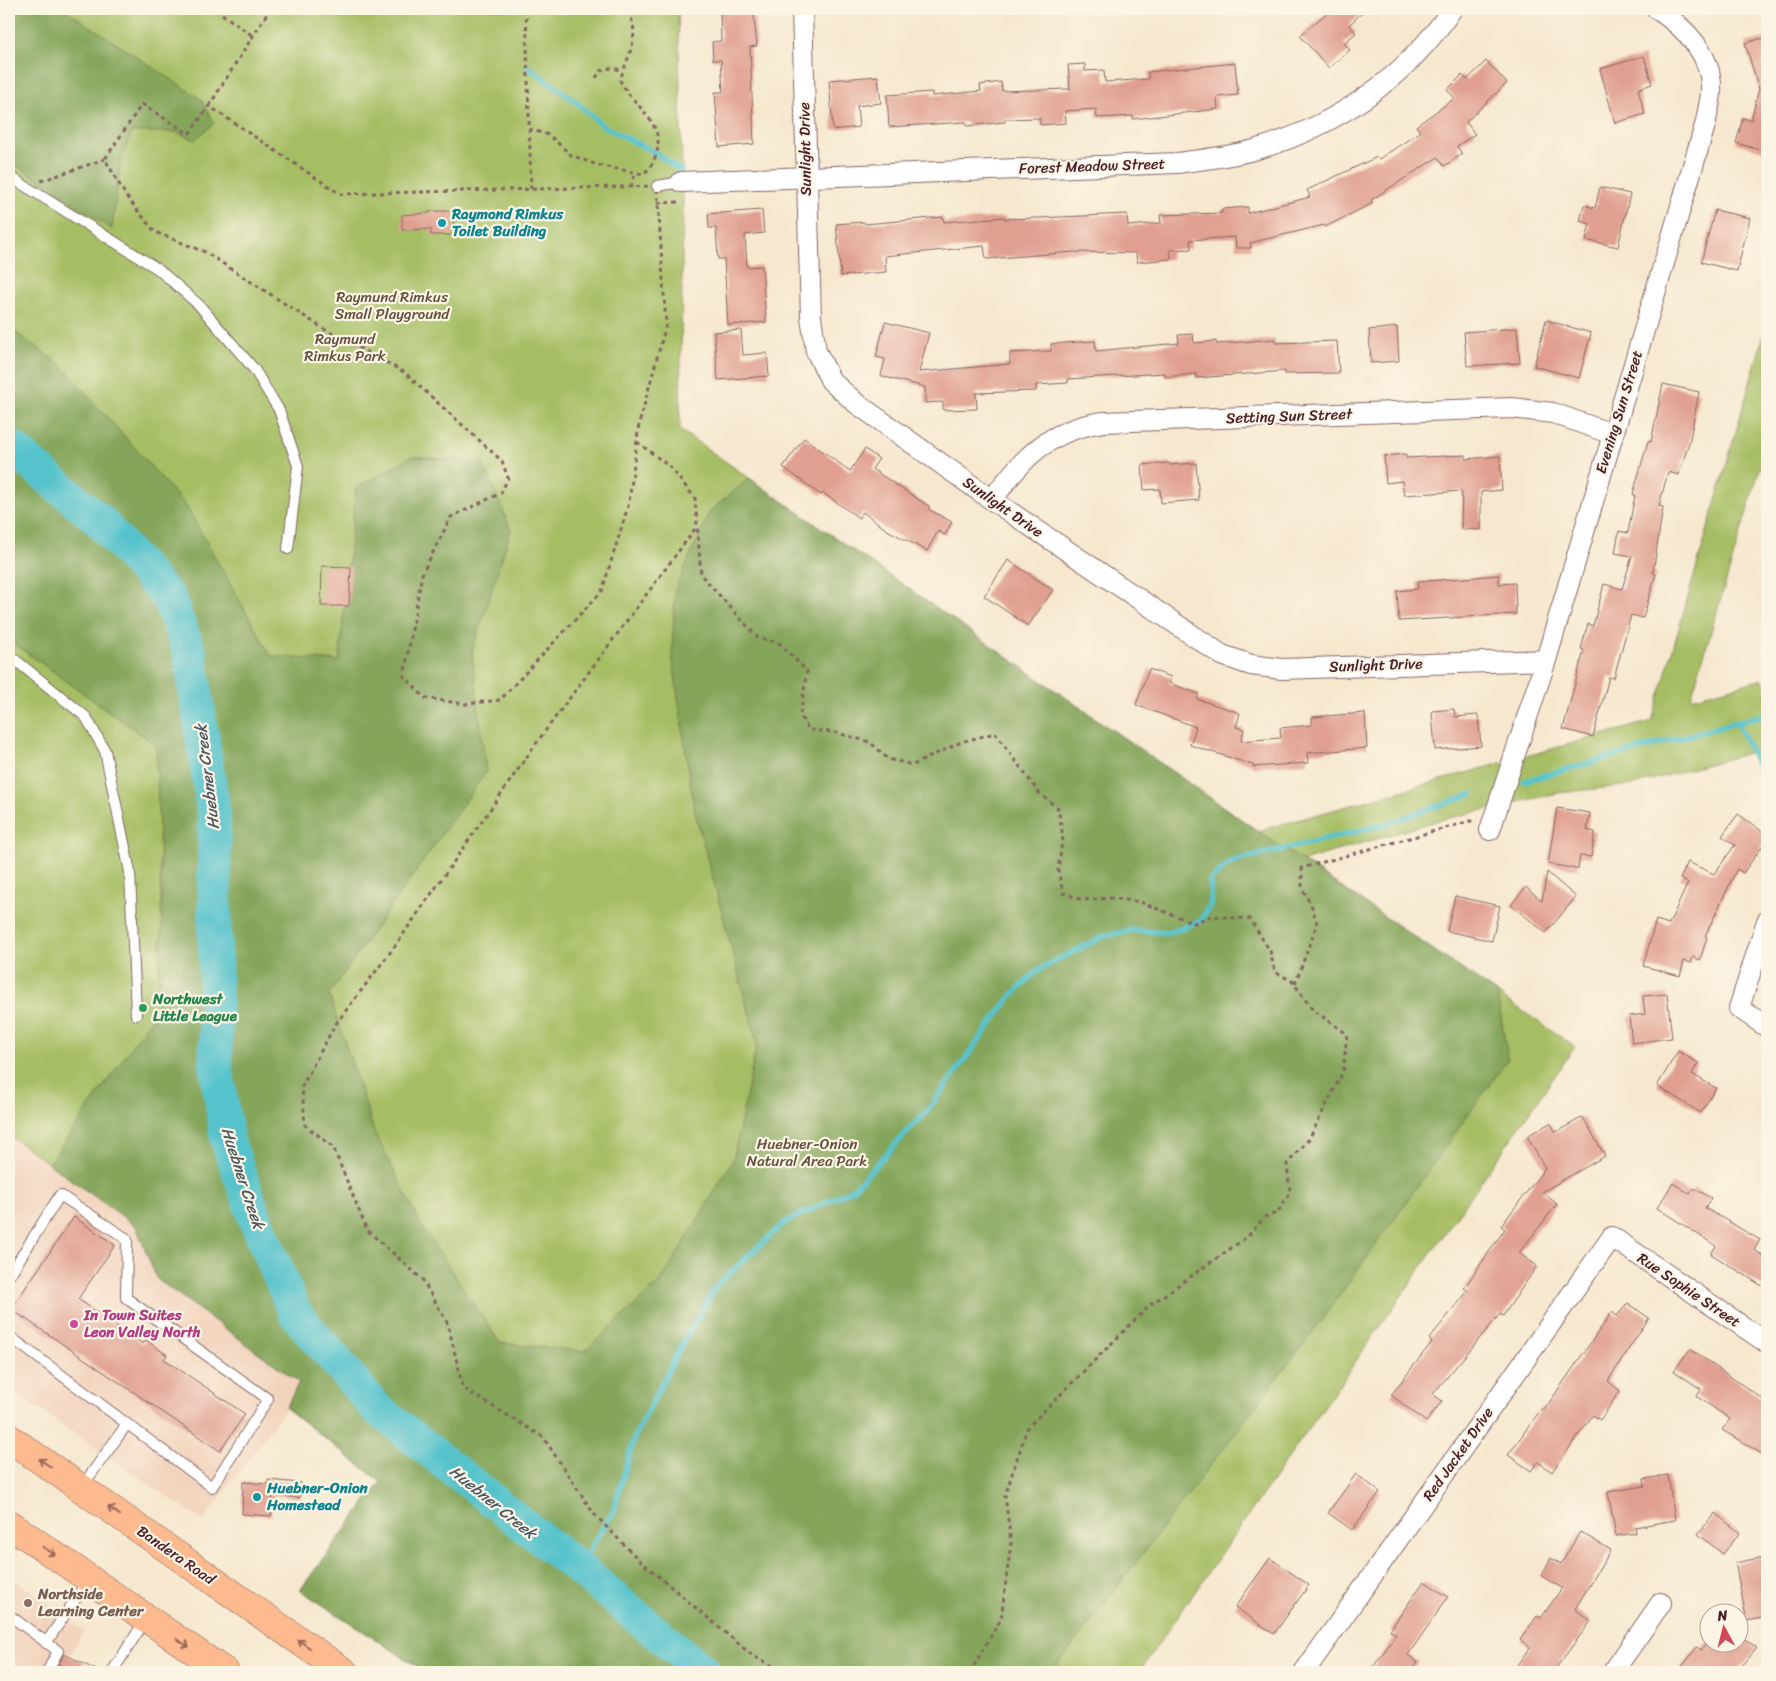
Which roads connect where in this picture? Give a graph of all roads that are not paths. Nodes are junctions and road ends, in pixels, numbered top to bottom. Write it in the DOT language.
graph roads {
  1 [pos="802,9"];
  2 [pos="1452,9"];
  3 [pos="1657,9"];
  4 [pos="9,176"];
  5 [pos="806,176"];
  6 [pos="681,182"];
  7 [pos="657,186"];
  8 [pos="1612,434"];
  9 [pos="992,500"];
  10 [pos="288,549"];
  11 [pos="9,655"];
  12 [pos="1546,660"];
  13 [pos="1493,822"];
  14 [pos="1767,921"];
  15 [pos="136,1015"];
  16 [pos="1767,1027"];
  17 [pos="1612,1237"];
  18 [pos="9,1276"];
  19 [pos="9,1336"];
  20 [pos="1767,1343"];
  21 [pos="127,1424"];
  22 [pos="9,1438"];
  23 [pos="81,1489"];
  24 [pos="9,1524"];
  25 [pos="89,1579"];
  26 [pos="1661,1603"];
  27 [pos="9,1615"];
  28 [pos="146,1618"];
  29 [pos="46,1643"];
  30 [pos="46,1672"];
  31 [pos="112,1672"];
  32 [pos="225,1672"];
  33 [pos="344,1672"];
  34 [pos="1304,1672"];
  35 [pos="1613,1672"];
  1 -- 5 [label="street, Sunlight Drive"];
  2 -- 5 [label="street, Forest Meadow Street"];
  3 -- 8 [label="street, Evening Sun Street"];
  4 -- 10 [label="lane"];
  5 -- 6 [label="street, Forest Meadow Street"];
  5 -- 9 [label="street, Sunlight Drive"];
  6 -- 7 [label="lane"];
  8 -- 9 [label="street, Setting Sun Street"];
  8 -- 12 [label="street, Evening Sun Street"];
  9 -- 12 [label="street, Sunlight Drive"];
  11 -- 15 [label="lane"];
  12 -- 13 [label="street, Evening Sun Street"];
  14 -- 16 [label="street"];
  17 -- 20 [label="street, Rue Sophie Street"];
  17 -- 34 [label="street, Red Jacket Drive"];
  18 -- 21 [label="lane"];
  19 -- 21 [label="lane"];
  21 -- 23 [label="lane"];
  23 -- 22 [label="main road, Bandera Road, one-way"];
  33 -- 23 [label="main road, Bandera Road, one-way"];
  24 -- 25 [label="main road, one-way"];
  25 -- 28 [label="main road"];
  25 -- 29 [label="lane"];
  26 -- 35 [label="street"];
  27 -- 29 [label="lane"];
  28 -- 31 [label="lane"];
  28 -- 32 [label="main road, one-way"];
  29 -- 30 [label="lane"];
}
